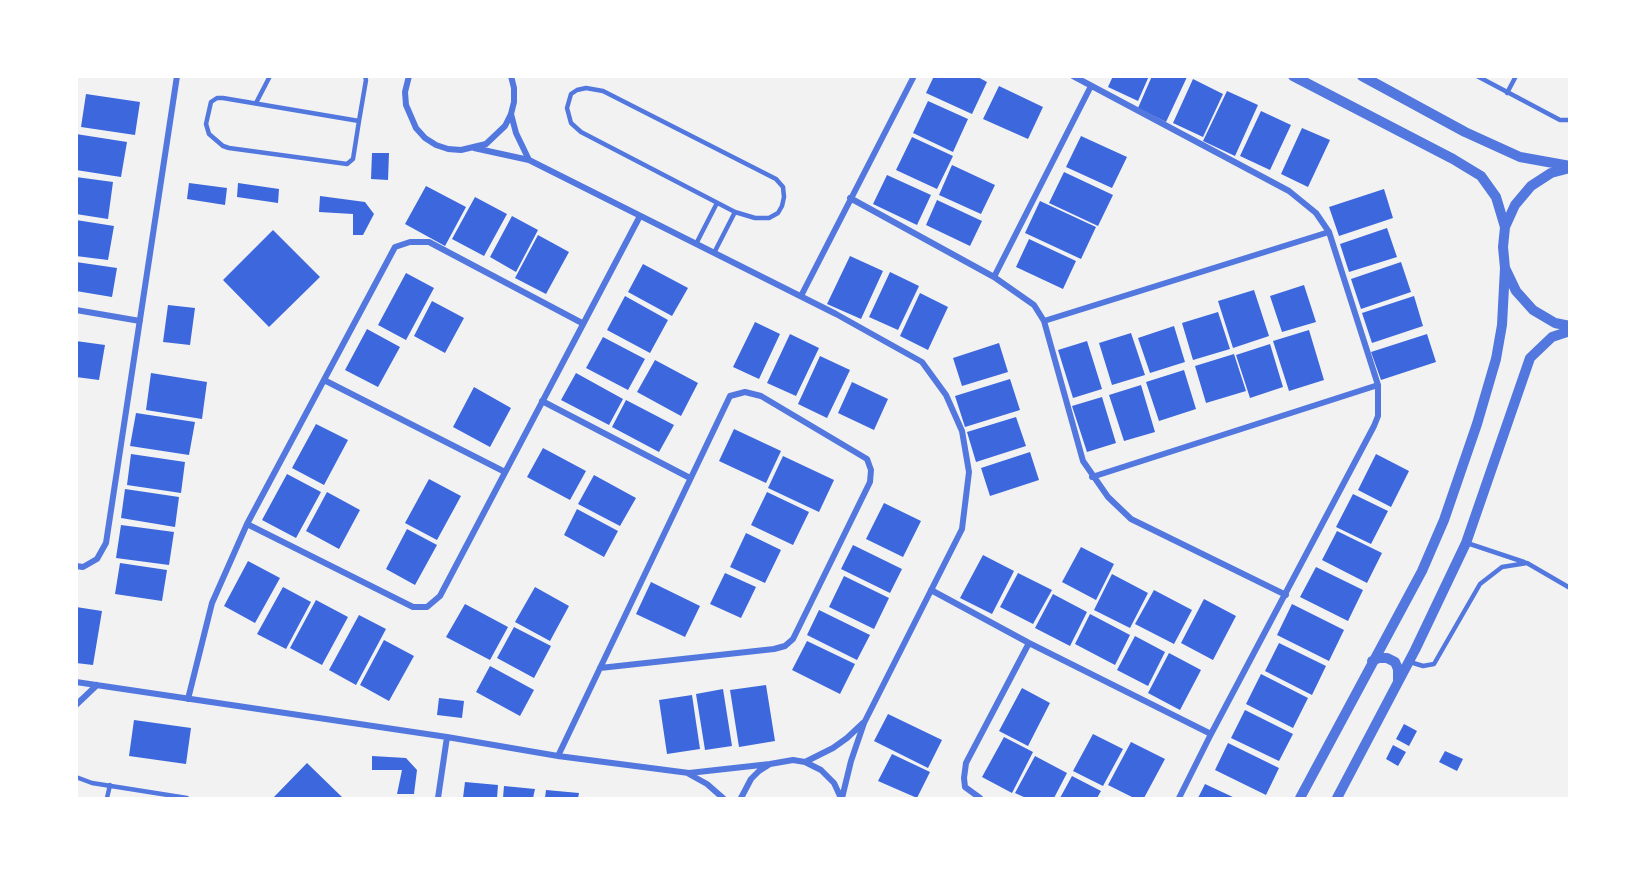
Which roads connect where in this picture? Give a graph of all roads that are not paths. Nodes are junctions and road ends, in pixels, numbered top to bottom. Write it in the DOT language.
graph roads {
  1 [pos="177,76"];
  2 [pos="270,76"];
  3 [pos="365,76"];
  4 [pos="511,76"];
  5 [pos="517,76"];
  6 [pos="914,76"];
  7 [pos="1073,76"];
  8 [pos="1293,76"];
  9 [pos="1362,76"];
  10 [pos="1477,76"];
  11 [pos="1516,76"];
  12 [pos="408,77"];
  13 [pos="1091,86"];
  14 [pos="514,88"];
  15 [pos="1508,93"];
  16 [pos="256,103"];
  17 [pos="511,114"];
  18 [pos="1569,120"];
  19 [pos="359,121"];
  20 [pos="474,148"];
  21 [pos="529,160"];
  22 [pos="1569,167"];
  23 [pos="850,198"];
  24 [pos="717,203"];
  25 [pos="735,212"];
  26 [pos="640,216"];
  27 [pos="1505,227"];
  28 [pos="1329,232"];
  29 [pos="696,244"];
  30 [pos="714,253"];
  31 [pos="1505,268"];
  32 [pos="994,278"];
  33 [pos="801,296"];
  34 [pos="76,310"];
  35 [pos="140,321"];
  36 [pos="1044,321"];
  37 [pos="582,323"];
  38 [pos="1569,326"];
  39 [pos="1569,332"];
  40 [pos="324,380"];
  41 [pos="1378,385"];
  42 [pos="542,401"];
  43 [pos="505,472"];
  44 [pos="1092,477"];
  45 [pos="690,478"];
  46 [pos="247,524"];
  47 [pos="1466,543"];
  48 [pos="1527,563"];
  49 [pos="76,566"];
  50 [pos="1569,588"];
  51 [pos="931,590"];
  52 [pos="1286,595"];
  53 [pos="1029,643"];
  54 [pos="1372,661"];
  55 [pos="1409,661"];
  56 [pos="600,668"];
  57 [pos="76,682"];
  58 [pos="1398,682"];
  59 [pos="97,685"];
  60 [pos="188,699"];
  61 [pos="76,705"];
  62 [pos="864,723"];
  63 [pos="1211,734"];
  64 [pos="447,737"];
  65 [pos="558,756"];
  66 [pos="805,762"];
  67 [pos="770,764"];
  68 [pos="689,773"];
  69 [pos="76,777"];
  70 [pos="110,786"];
  71 [pos="153,795"];
  72 [pos="107,798"];
  73 [pos="188,798"];
  74 [pos="438,798"];
  75 [pos="723,798"];
  76 [pos="741,798"];
  77 [pos="842,798"];
  78 [pos="981,798"];
  79 [pos="1179,798"];
  80 [pos="1300,798"];
  81 [pos="1337,798"];
  1 -- 35 [label="street"];
  2 -- 16 [label="lane"];
  3 -- 19 [label="lane"];
  4 -- 14 [label="street"];
  5 -- 14 [label="street"];
  6 -- 23 [label="street"];
  7 -- 13 [label="street"];
  8 -- 27 [label="street"];
  9 -- 22 [label="street"];
  10 -- 15 [label="lane"];
  11 -- 15 [label="lane"];
  12 -- 20 [label="street"];
  13 -- 28 [label="street"];
  13 -- 32 [label="street"];
  14 -- 17 [label="street"];
  15 -- 18 [label="lane"];
  16 -- 19 [label="lane"];
  16 -- 19 [label="lane"];
  17 -- 20 [label="street"];
  17 -- 21 [label="street"];
  20 -- 21 [label="street"];
  21 -- 26 [label="street"];
  22 -- 27 [label="street"];
  23 -- 32 [label="street"];
  23 -- 33 [label="street"];
  24 -- 25 [label="lane"];
  24 -- 25 [label="lane"];
  24 -- 29 [label="lane"];
  25 -- 30 [label="lane"];
  26 -- 29 [label="street"];
  26 -- 37 [label="street"];
  27 -- 31 [label="street"];
  28 -- 36 [label="street"];
  28 -- 41 [label="street"];
  29 -- 30 [label="street"];
  30 -- 33 [label="street"];
  31 -- 38 [label="street"];
  31 -- 54 [label="street"];
  32 -- 36 [label="street"];
  33 -- 51 [label="street"];
  34 -- 35 [label="street"];
  35 -- 49 [label="street"];
  36 -- 44 [label="street"];
  37 -- 40 [label="street"];
  37 -- 42 [label="street"];
  39 -- 47 [label="street"];
  40 -- 43 [label="street"];
  40 -- 46 [label="street"];
  41 -- 44 [label="street"];
  41 -- 52 [label="street"];
  42 -- 43 [label="street"];
  42 -- 45 [label="street"];
  43 -- 46 [label="street"];
  44 -- 52 [label="street"];
  45 -- 56 [label="street"];
  45 -- 56 [label="street"];
  46 -- 60 [label="street"];
  47 -- 48 [label="lane"];
  47 -- 55 [label="street"];
  48 -- 50 [label="lane"];
  48 -- 55 [label="lane"];
  51 -- 53 [label="street"];
  51 -- 62 [label="street"];
  52 -- 63 [label="street"];
  53 -- 63 [label="street"];
  53 -- 78 [label="street"];
  54 -- 58 [label="street"];
  54 -- 80 [label="street"];
  55 -- 58 [label="street"];
  56 -- 65 [label="street"];
  57 -- 59 [label="street"];
  58 -- 81 [label="street"];
  59 -- 60 [label="street"];
  59 -- 61 [label="street"];
  60 -- 64 [label="street"];
  62 -- 66 [label="street"];
  62 -- 77 [label="street"];
  63 -- 79 [label="street"];
  64 -- 65 [label="street"];
  64 -- 74 [label="street"];
  65 -- 68 [label="street"];
  66 -- 67 [label="street"];
  66 -- 77 [label="street"];
  67 -- 68 [label="street"];
  67 -- 76 [label="street"];
  68 -- 75 [label="street"];
  69 -- 70 [label="lane"];
  70 -- 71 [label="lane"];
  70 -- 72 [label="lane"];
  71 -- 73 [label="lane"];
}
